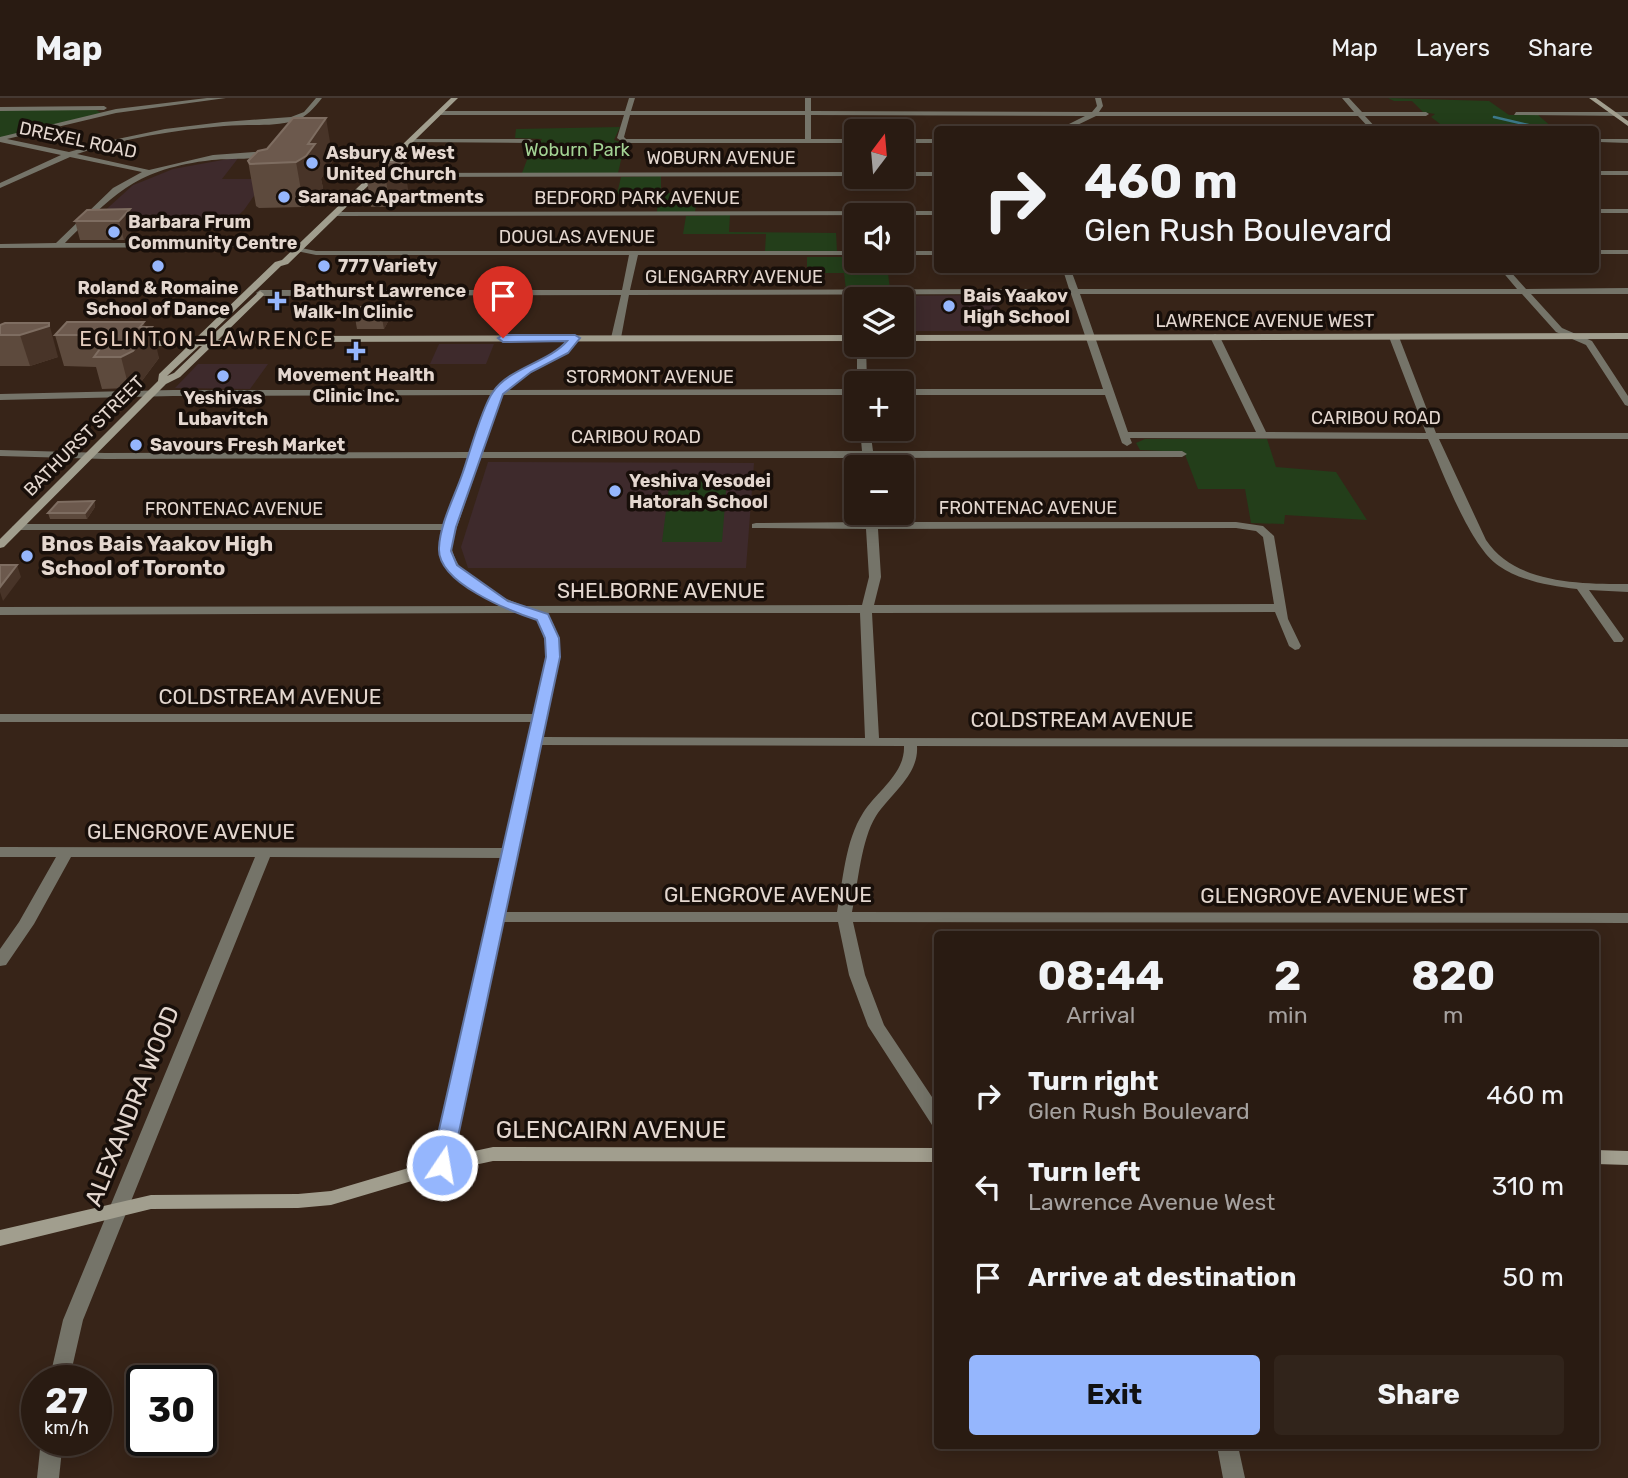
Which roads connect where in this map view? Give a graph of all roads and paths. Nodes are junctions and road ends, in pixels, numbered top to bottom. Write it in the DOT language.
graph roads {
  1 [pos="223,98"];
  2 [pos="319,98"];
  3 [pos="455,98"];
  4 [pos="632,98"];
  5 [pos="808,98"];
  6 [pos="1098,98"];
  7 [pos="1345,98"];
  8 [pos="1592,98"];
  9 [pos="210,99"];
  10 [pos="0,109"];
  11 [pos="116,111"];
  12 [pos="440,113"];
  13 [pos="628,113"];
  14 [pos="809,113"];
  15 [pos="1614,113"];
  16 [pos="1094,114"];
  17 [pos="1361,114"];
  18 [pos="1426,114"];
  19 [pos="1516,114"];
  20 [pos="1628,114"];
  21 [pos="1628,124"];
  22 [pos="1068,126"];
  23 [pos="1372,126"];
  24 [pos="0,139"];
  25 [pos="411,141"];
  26 [pos="530,141"];
  27 [pos="808,141"];
  28 [pos="844,141"];
  29 [pos="914,141"];
  30 [pos="934,141"];
  31 [pos="1601,141"];
  32 [pos="1628,141"];
  33 [pos="284,153"];
  34 [pos="309,154"];
  35 [pos="397,154"];
  36 [pos="68,155"];
  37 [pos="150,172"];
  38 [pos="1599,173"];
  39 [pos="1628,173"];
  40 [pos="844,174"];
  41 [pos="914,174"];
  42 [pos="934,174"];
  43 [pos="375,175"];
  44 [pos="0,186"];
  45 [pos="1599,211"];
  46 [pos="1628,211"];
  47 [pos="934,213"];
  48 [pos="336,214"];
  49 [pos="0,246"];
  50 [pos="58,246"];
  51 [pos="299,249"];
  52 [pos="1599,252"];
  53 [pos="1628,252"];
  54 [pos="634,253"];
  55 [pos="844,253"];
  56 [pos="914,253"];
  57 [pos="934,253"];
  58 [pos="285,262"];
  59 [pos="1068,273"];
  60 [pos="1508,273"];
  61 [pos="1628,291"];
  62 [pos="1074,292"];
  63 [pos="1524,292"];
  64 [pos="260,293"];
  65 [pos="626,293"];
  66 [pos="1574,336"];
  67 [pos="1628,336"];
  68 [pos="1090,337"];
  69 [pos="1215,337"];
  70 [pos="1394,337"];
  71 [pos="575,338"];
  72 [pos="616,338"];
  73 [pos="844,338"];
  74 [pos="914,338"];
  75 [pos="198,340"];
  76 [pos="215,340"];
  77 [pos="163,382"];
  78 [pos="844,392"];
  79 [pos="914,392"];
  80 [pos="1108,392"];
  81 [pos="498,393"];
  82 [pos="150,394"];
  83 [pos="0,397"];
  84 [pos="1628,403"];
  85 [pos="1125,435"];
  86 [pos="1262,435"];
  87 [pos="1431,436"];
  88 [pos="1628,436"];
  89 [pos="866,441"];
  90 [pos="0,453"];
  91 [pos="90,454"];
  92 [pos="868,454"];
  93 [pos="1131,454"];
  94 [pos="1182,454"];
  95 [pos="475,455"];
  96 [pos="914,520"];
  97 [pos="844,521"];
  98 [pos="872,525"];
  99 [pos="755,526"];
  100 [pos="18,527"];
  101 [pos="450,527"];
  102 [pos="0,545"];
  103 [pos="1581,587"];
  104 [pos="1628,588"];
  105 [pos="1280,608"];
  106 [pos="868,609"];
  107 [pos="523,610"];
  108 [pos="0,611"];
  109 [pos="1618,639"];
  110 [pos="1295,646"];
  111 [pos="540,718"];
  112 [pos="0,719"];
  113 [pos="872,740"];
  114 [pos="536,741"];
  115 [pos="910,741"];
  116 [pos="1628,743"];
  117 [pos="0,852"];
  118 [pos="66,852"];
  119 [pos="264,853"];
  120 [pos="509,853"];
  121 [pos="844,915"];
  122 [pos="1041,916"];
  123 [pos="495,917"];
  124 [pos="1628,918"];
  125 [pos="0,961"];
  126 [pos="934,1114"];
  127 [pos="934,1154"];
  128 [pos="1599,1157"];
  129 [pos="1628,1158"];
  130 [pos="442,1165"];
  131 [pos="117,1209"];
  132 [pos="0,1238"];
  133 [pos="62,1365"];
  134 [pos="1229,1449"];
  135 [pos="50,1456"];
  136 [pos="48,1478"];
  137 [pos="1234,1478"];
  1 -- 9 [label="street"];
  2 -- 36 [label="street"];
  3 -- 12 [label="main road, BATHURST STREET"];
  4 -- 13 [label="street"];
  5 -- 14 [label="street"];
  6 -- 16 [label="street"];
  7 -- 17 [label="street"];
  8 -- 15 [label="main road"];
  9 -- 11 [label="street"];
  10 -- 11 [label="street"];
  11 -- 24 [label="street"];
  12 -- 13 [label="street"];
  12 -- 25 [label="main road, BATHURST STREET"];
  13 -- 14 [label="street"];
  13 -- 27 [label="street"];
  14 -- 16 [label="street"];
  14 -- 27 [label="street"];
  15 -- 19 [label="street"];
  15 -- 20 [label="street"];
  15 -- 21 [label="main road"];
  16 -- 17 [label="street"];
  16 -- 22 [label="street"];
  17 -- 18 [label="street"];
  17 -- 23 [label="street"];
  24 -- 36 [label="street, DREXEL ROAD"];
  25 -- 26 [label="street"];
  25 -- 35 [label="main road, BATHURST STREET"];
  27 -- 28 [label="street"];
  29 -- 30 [label="street"];
  31 -- 32 [label="street"];
  33 -- 37 [label="street"];
  34 -- 35 [label="street"];
  35 -- 43 [label="main road, BATHURST STREET"];
  36 -- 37 [label="street, DREXEL ROAD"];
  36 -- 44 [label="street"];
  37 -- 50 [label="street"];
  38 -- 39 [label="street"];
  40 -- 43 [label="street, WOBURN AVENUE"];
  41 -- 42 [label="street"];
  43 -- 48 [label="main road, BATHURST STREET"];
  45 -- 46 [label="street"];
  47 -- 48 [label="street, BEDFORD PARK AVENUE"];
  48 -- 51 [label="main road, BATHURST STREET"];
  49 -- 50 [label="street, DOUGLAS AVENUE"];
  50 -- 51 [label="street, DOUGLAS AVENUE"];
  51 -- 54 [label="street, DOUGLAS AVENUE"];
  51 -- 58 [label="main road, BATHURST STREET"];
  52 -- 53 [label="street"];
  54 -- 55 [label="street, DOUGLAS AVENUE"];
  54 -- 65 [label="street"];
  56 -- 57 [label="street"];
  58 -- 64 [label="main road, BATHURST STREET"];
  58 -- 75 [label="main road, BATHURST STREET"];
  59 -- 62 [label="street"];
  60 -- 63 [label="street"];
  61 -- 63 [label="street, GLENGARRY AVENUE"];
  62 -- 63 [label="street, GLENGARRY AVENUE"];
  62 -- 65 [label="street, GLENGARRY AVENUE"];
  62 -- 68 [label="street"];
  63 -- 66 [label="street"];
  64 -- 65 [label="street, GLENGARRY AVENUE"];
  64 -- 76 [label="main road, BATHURST STREET"];
  65 -- 72 [label="street"];
  66 -- 67 [label="main road, LAWRENCE AVENUE WEST"];
  66 -- 70 [label="main road, LAWRENCE AVENUE WEST"];
  66 -- 84 [label="street"];
  68 -- 69 [label="main road, LAWRENCE AVENUE WEST"];
  68 -- 74 [label="main road, LAWRENCE AVENUE WEST"];
  68 -- 80 [label="street"];
  69 -- 70 [label="main road, LAWRENCE AVENUE WEST"];
  69 -- 86 [label="street"];
  70 -- 87 [label="street"];
  71 -- 72 [label="main road"];
  71 -- 76 [label="main road"];
  71 -- 81 [label="street"];
  72 -- 73 [label="main road"];
  75 -- 75 [label="main road"];
  75 -- 76 [label="main road"];
  75 -- 77 [label="main road, BATHURST STREET"];
  76 -- 77 [label="main road, BATHURST STREET"];
  77 -- 82 [label="main road, BATHURST STREET"];
  78 -- 81 [label="street, STORMONT AVENUE"];
  79 -- 80 [label="street"];
  80 -- 85 [label="street"];
  81 -- 82 [label="street, STORMONT AVENUE"];
  81 -- 95 [label="street"];
  82 -- 83 [label="street, STORMONT AVENUE"];
  82 -- 91 [label="main road, BATHURST STREET"];
  85 -- 86 [label="street, CARIBOU ROAD"];
  85 -- 93 [label="street"];
  86 -- 87 [label="street, CARIBOU ROAD"];
  87 -- 88 [label="street, CARIBOU ROAD"];
  87 -- 103 [label="street"];
  89 -- 92 [label="street"];
  90 -- 91 [label="street, CARIBOU ROAD"];
  91 -- 95 [label="street, CARIBOU ROAD"];
  91 -- 100 [label="main road, BATHURST STREET"];
  92 -- 93 [label="street, CARIBOU ROAD"];
  92 -- 95 [label="street, CARIBOU ROAD"];
  93 -- 94 [label="street, CARIBOU ROAD"];
  95 -- 101 [label="street"];
  96 -- 105 [label="street, FRONTENAC AVENUE"];
  97 -- 99 [label="street, FRONTENAC AVENUE"];
  98 -- 106 [label="street"];
  100 -- 101 [label="street, FRONTENAC AVENUE"];
  100 -- 102 [label="main road, BATHURST STREET"];
  101 -- 107 [label="street"];
  103 -- 104 [label="street"];
  103 -- 109 [label="street"];
  105 -- 106 [label="street, SHELBORNE AVENUE"];
  105 -- 110 [label="street"];
  106 -- 107 [label="street, SHELBORNE AVENUE"];
  106 -- 113 [label="street"];
  107 -- 108 [label="street, SHELBORNE AVENUE"];
  107 -- 111 [label="street"];
  111 -- 112 [label="street, COLDSTREAM AVENUE"];
  111 -- 114 [label="street"];
  113 -- 114 [label="street, COLDSTREAM AVENUE"];
  113 -- 115 [label="street, COLDSTREAM AVENUE"];
  114 -- 120 [label="street"];
  115 -- 116 [label="street, COLDSTREAM AVENUE"];
  115 -- 121 [label="street"];
  117 -- 118 [label="street, GLENGROVE AVENUE"];
  118 -- 119 [label="street, GLENGROVE AVENUE"];
  118 -- 125 [label="street"];
  119 -- 120 [label="street, GLENGROVE AVENUE"];
  119 -- 131 [label="street, ALEXANDRA WOOD"];
  120 -- 123 [label="street"];
  121 -- 122 [label="street, GLENGROVE AVENUE"];
  121 -- 123 [label="street, GLENGROVE AVENUE"];
  121 -- 126 [label="street"];
  122 -- 124 [label="street, GLENGROVE AVENUE WEST"];
  123 -- 130 [label="street"];
  127 -- 130 [label="main road, GLENCAIRN AVENUE"];
  128 -- 129 [label="main road"];
  130 -- 131 [label="main road, GLENCAIRN AVENUE"];
  131 -- 132 [label="main road, GLENCAIRN AVENUE"];
  131 -- 133 [label="street, ALEXANDRA WOOD"];
  134 -- 137 [label="street"];
  135 -- 136 [label="street"];
}
